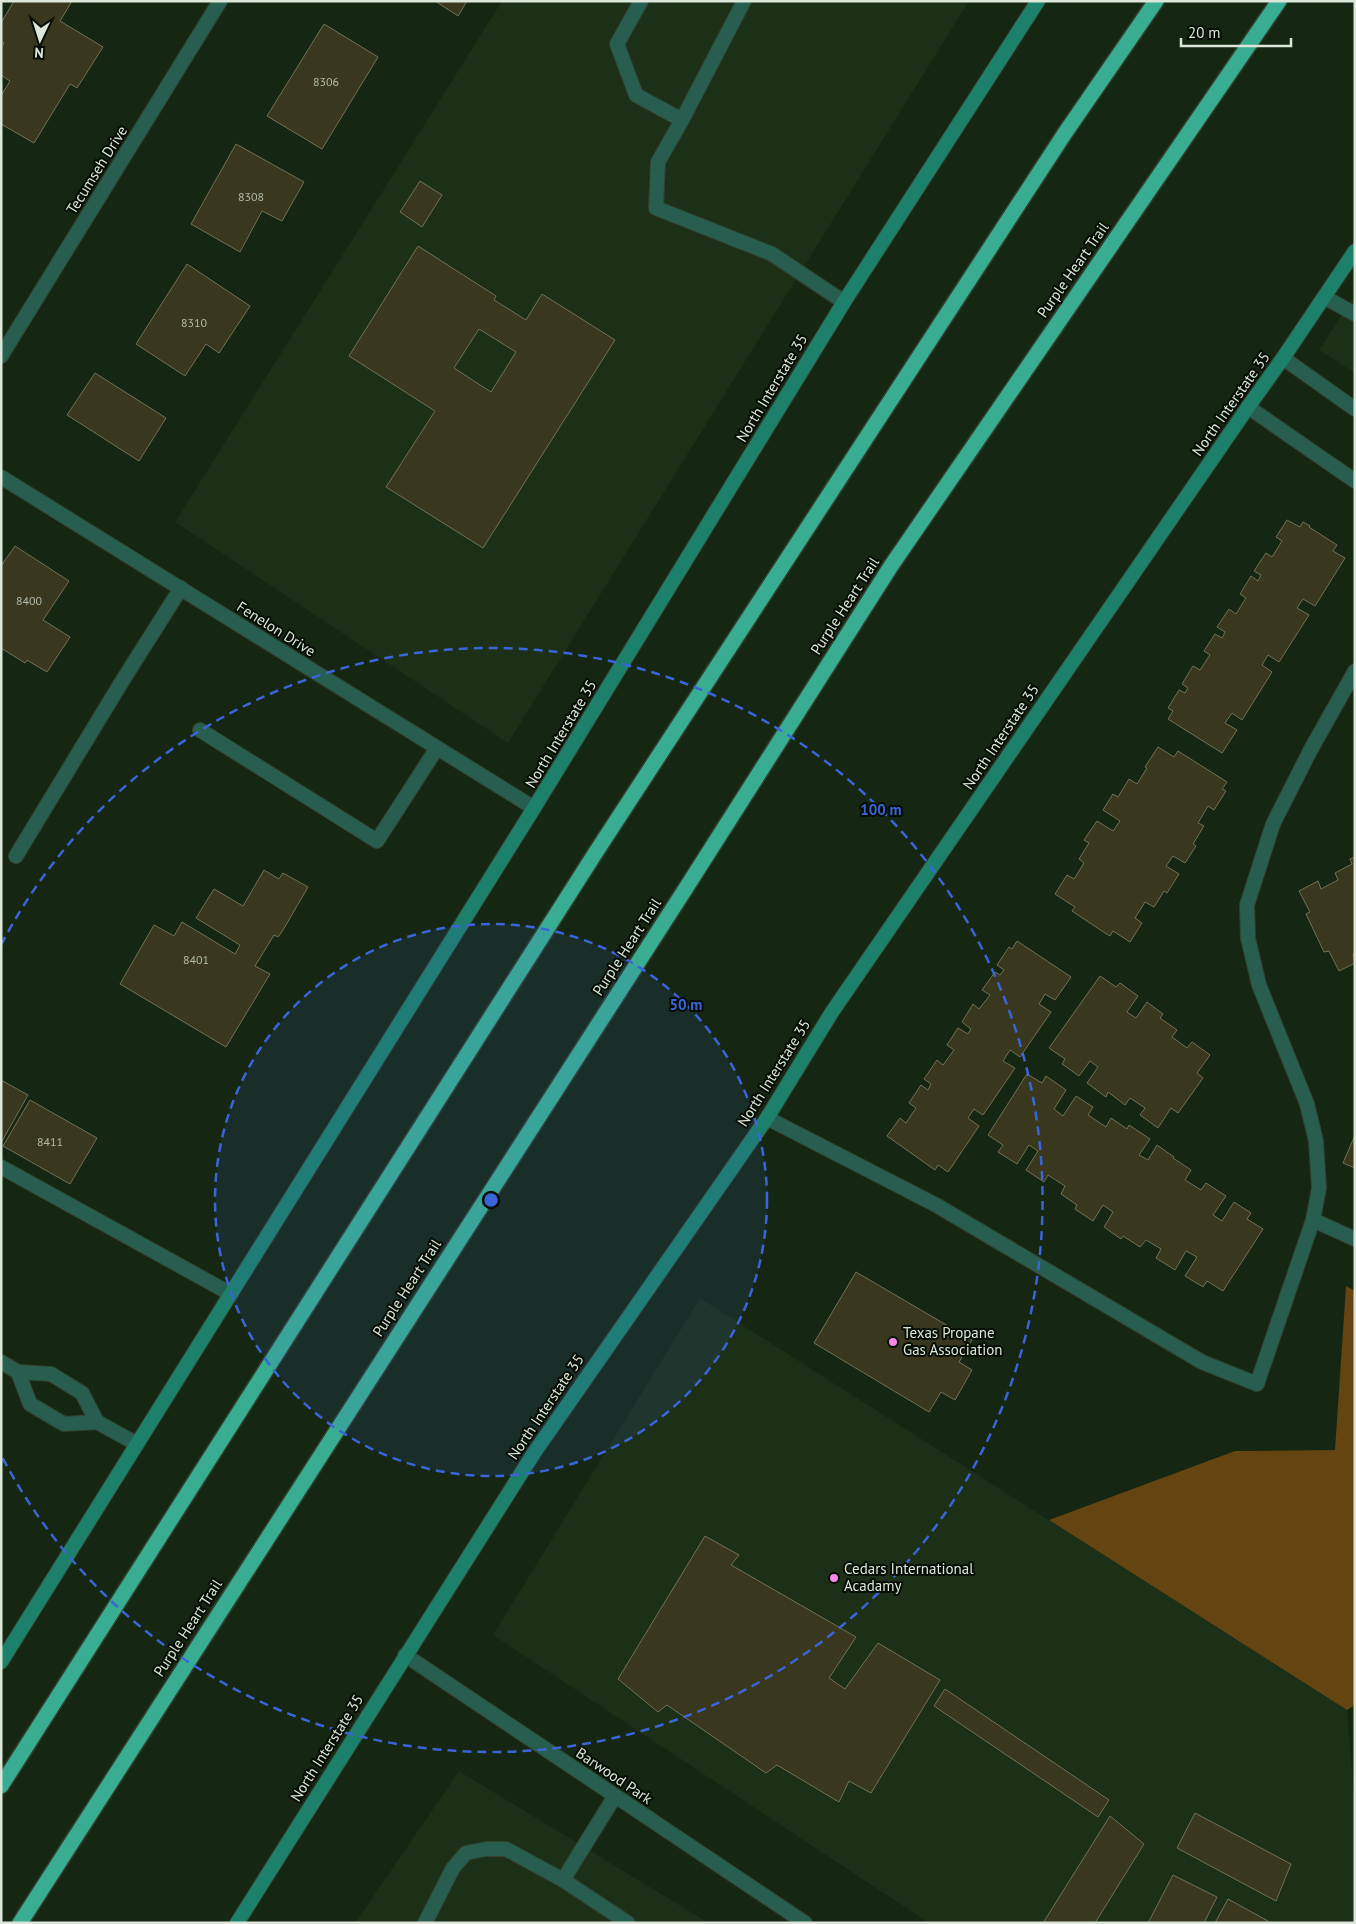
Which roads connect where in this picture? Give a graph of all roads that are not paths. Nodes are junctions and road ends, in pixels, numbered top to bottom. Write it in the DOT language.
graph roads {
  1 [pos="220,1"];
  2 [pos="641,1"];
  3 [pos="744,1"];
  4 [pos="1038,1"];
  5 [pos="1156,1"];
  6 [pos="1279,1"];
  7 [pos="682,120"];
  8 [pos="1355,251"];
  9 [pos="1324,297"];
  10 [pos="844,302"];
  11 [pos="1355,314"];
  12 [pos="1,356"];
  13 [pos="1283,358"];
  14 [pos="1248,407"];
  15 [pos="1355,409"];
  16 [pos="1,477"];
  17 [pos="1355,480"];
  18 [pos="181,588"];
  19 [pos="1355,671"];
  20 [pos="200,730"];
  21 [pos="437,748"];
  22 [pos="534,808"];
  23 [pos="16,856"];
  24 [pos="767,1118"];
  25 [pos="1,1167"];
  26 [pos="1313,1220"];
  27 [pos="1355,1239"];
  28 [pos="231,1294"];
  29 [pos="1,1362"];
  30 [pos="18,1372"];
  31 [pos="97,1422"];
  32 [pos="137,1444"];
  33 [pos="405,1655"];
  34 [pos="1,1662"];
  35 [pos="1,1786"];
  36 [pos="615,1796"];
  37 [pos="563,1880"];
  38 [pos="20,1923"];
  39 [pos="237,1923"];
  40 [pos="425,1923"];
  41 [pos="628,1923"];
  42 [pos="805,1923"];
  1 -- 12 [label="street, Tecumseh Drive"];
  2 -- 7 [label="street"];
  3 -- 7 [label="street"];
  4 -- 10 [label="main road, North Interstate 35"];
  5 -- 35 [label="highway"];
  6 -- 38 [label="highway, Purple Heart Trail"];
  7 -- 10 [label="street"];
  8 -- 9 [label="main road, North Interstate 35"];
  9 -- 11 [label="street"];
  9 -- 13 [label="main road, North Interstate 35"];
  10 -- 22 [label="main road, North Interstate 35"];
  13 -- 14 [label="main road, North Interstate 35"];
  13 -- 15 [label="street"];
  14 -- 17 [label="street"];
  14 -- 24 [label="main road, North Interstate 35"];
  16 -- 18 [label="street, Fenelon Drive"];
  18 -- 21 [label="street, Fenelon Drive"];
  18 -- 23 [label="street"];
  19 -- 26 [label="street"];
  20 -- 21 [label="street"];
  21 -- 22 [label="street, Fenelon Drive"];
  22 -- 28 [label="main road, North Interstate 35"];
  24 -- 26 [label="street"];
  24 -- 33 [label="main road, North Interstate 35"];
  25 -- 28 [label="street"];
  26 -- 27 [label="street"];
  28 -- 32 [label="main road, North Interstate 35"];
  29 -- 30 [label="street"];
  30 -- 31 [label="street"];
  30 -- 31 [label="street"];
  31 -- 32 [label="street"];
  32 -- 34 [label="main road, North Interstate 35"];
  33 -- 36 [label="street, Barwood Park"];
  33 -- 39 [label="main road, North Interstate 35"];
  36 -- 37 [label="street"];
  36 -- 42 [label="street, Barwood Park"];
  37 -- 40 [label="street"];
  37 -- 41 [label="street"];
}
